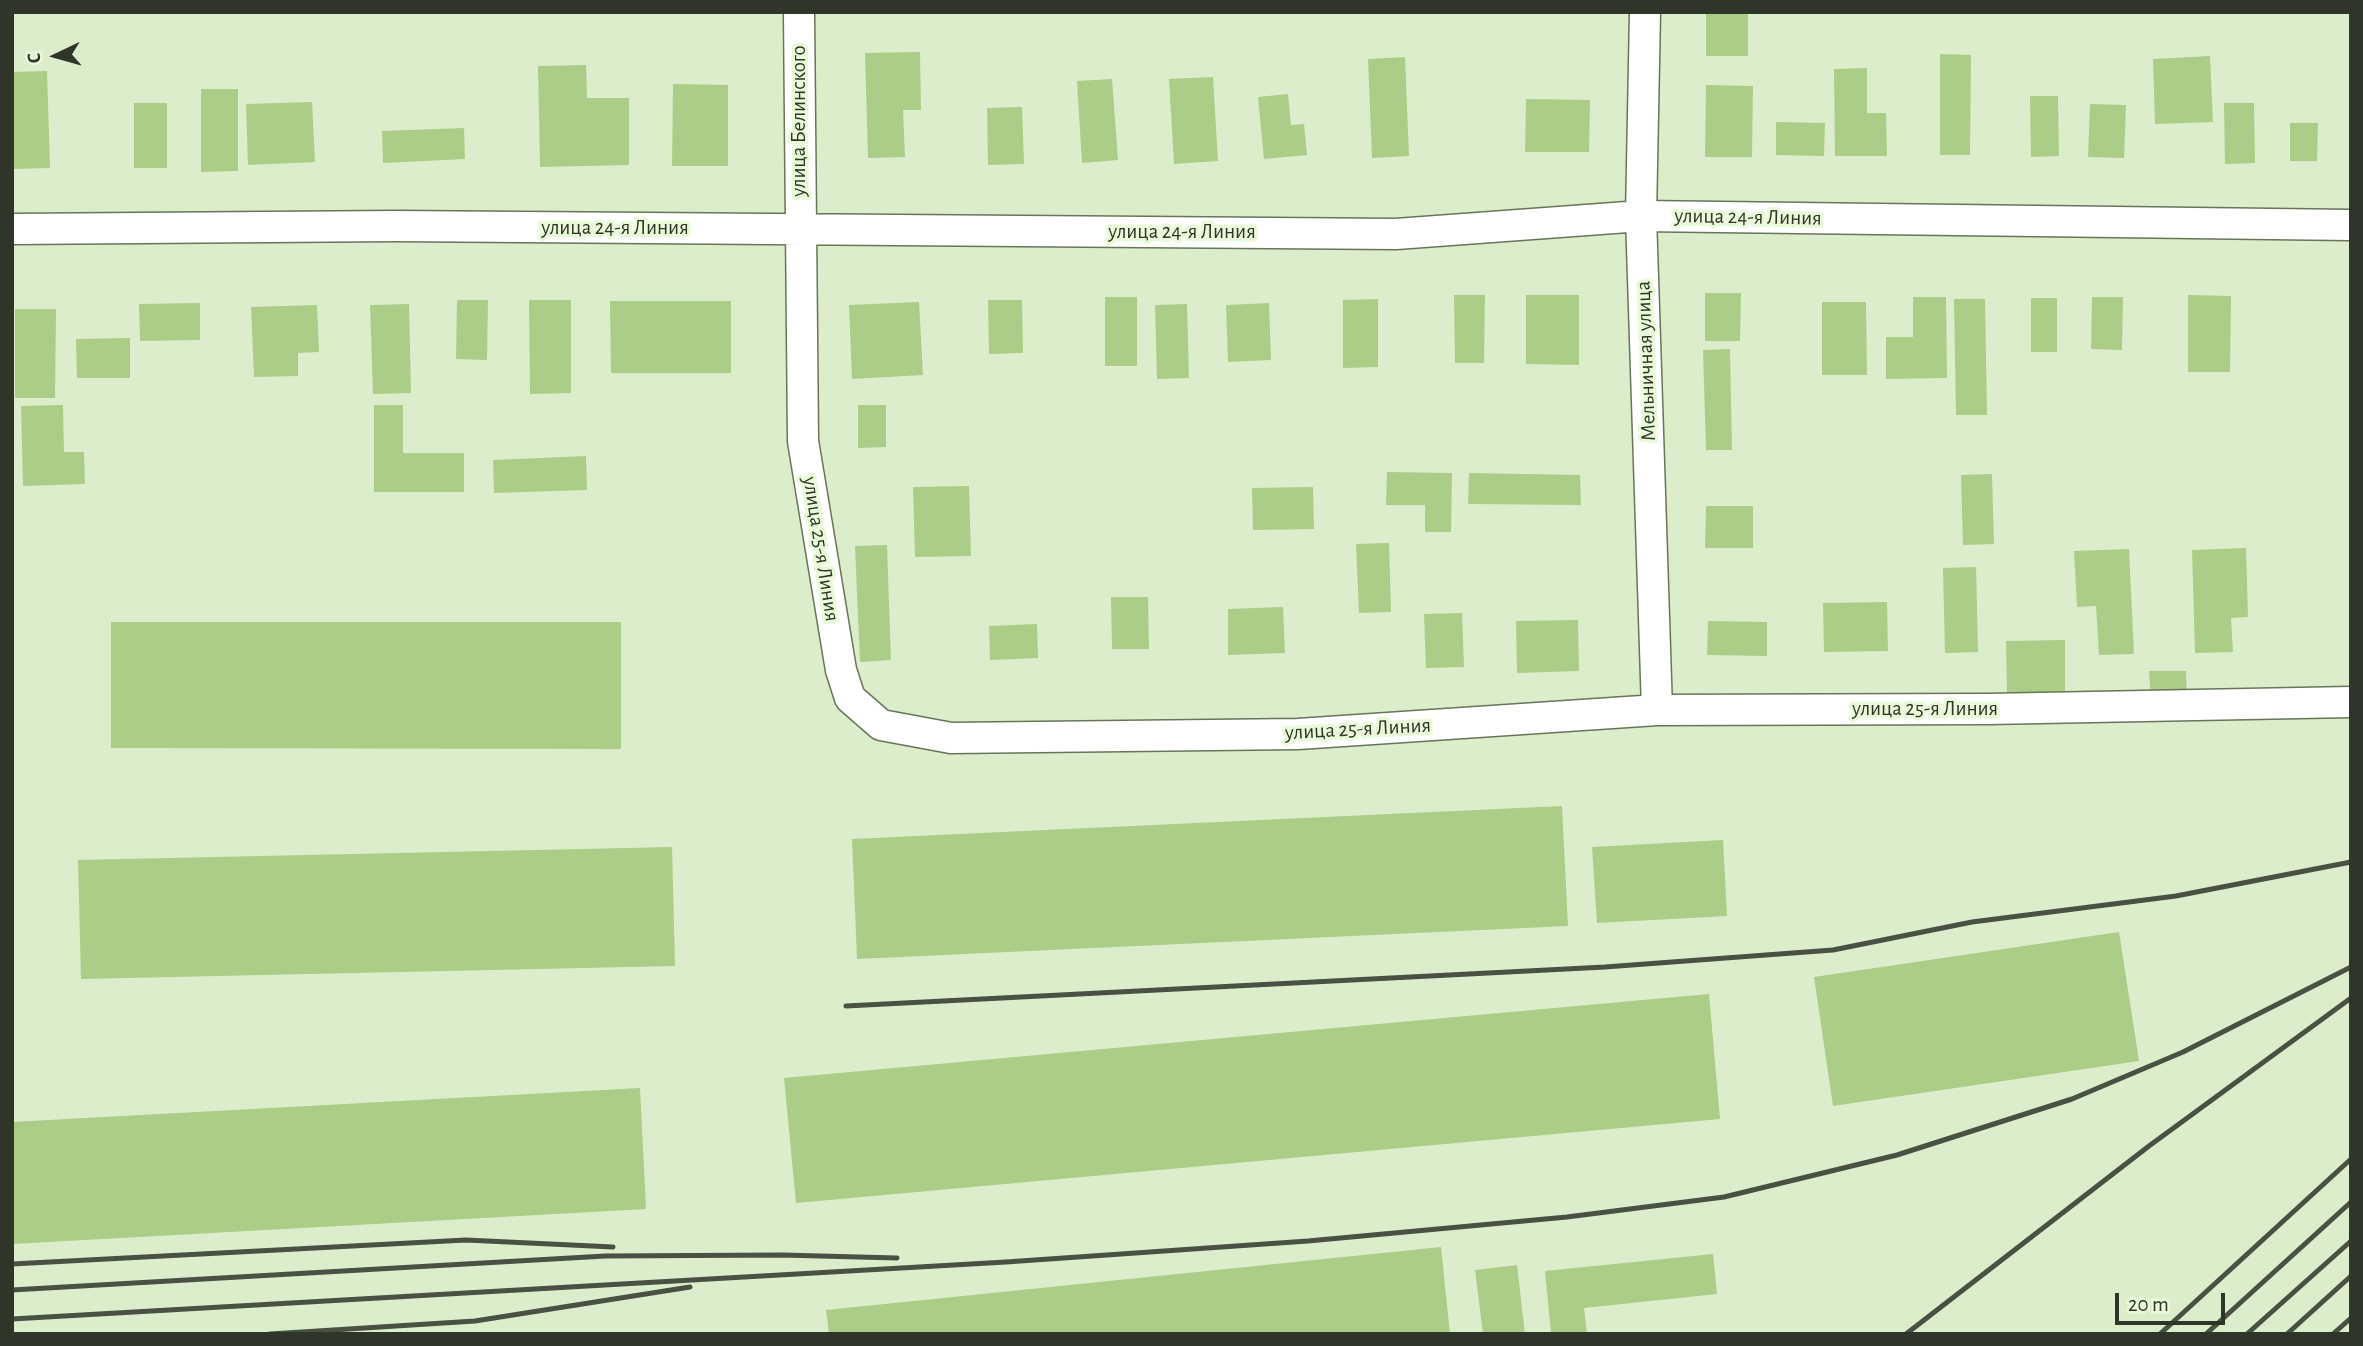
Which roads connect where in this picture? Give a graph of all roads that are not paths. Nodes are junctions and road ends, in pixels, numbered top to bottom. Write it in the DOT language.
graph roads {
  1 [pos="799,12"];
  2 [pos="1645,12"];
  3 [pos="1641,216"];
  4 [pos="2351,225"];
  5 [pos="12,229"];
  6 [pos="800,229"];
  7 [pos="2351,702"];
  8 [pos="1657,710"];
  1 -- 6 [label="street, улица Белинского"];
  2 -- 3 [label="street, Мельничная улица"];
  3 -- 4 [label="street, улица 24-я Линия"];
  3 -- 6 [label="street, улица 24-я Линия"];
  3 -- 8 [label="street, Мельничная улица"];
  5 -- 6 [label="street, улица 24-я Линия"];
  6 -- 8 [label="street, улица 25-я Линия"];
  7 -- 8 [label="street, улица 25-я Линия"];
}
